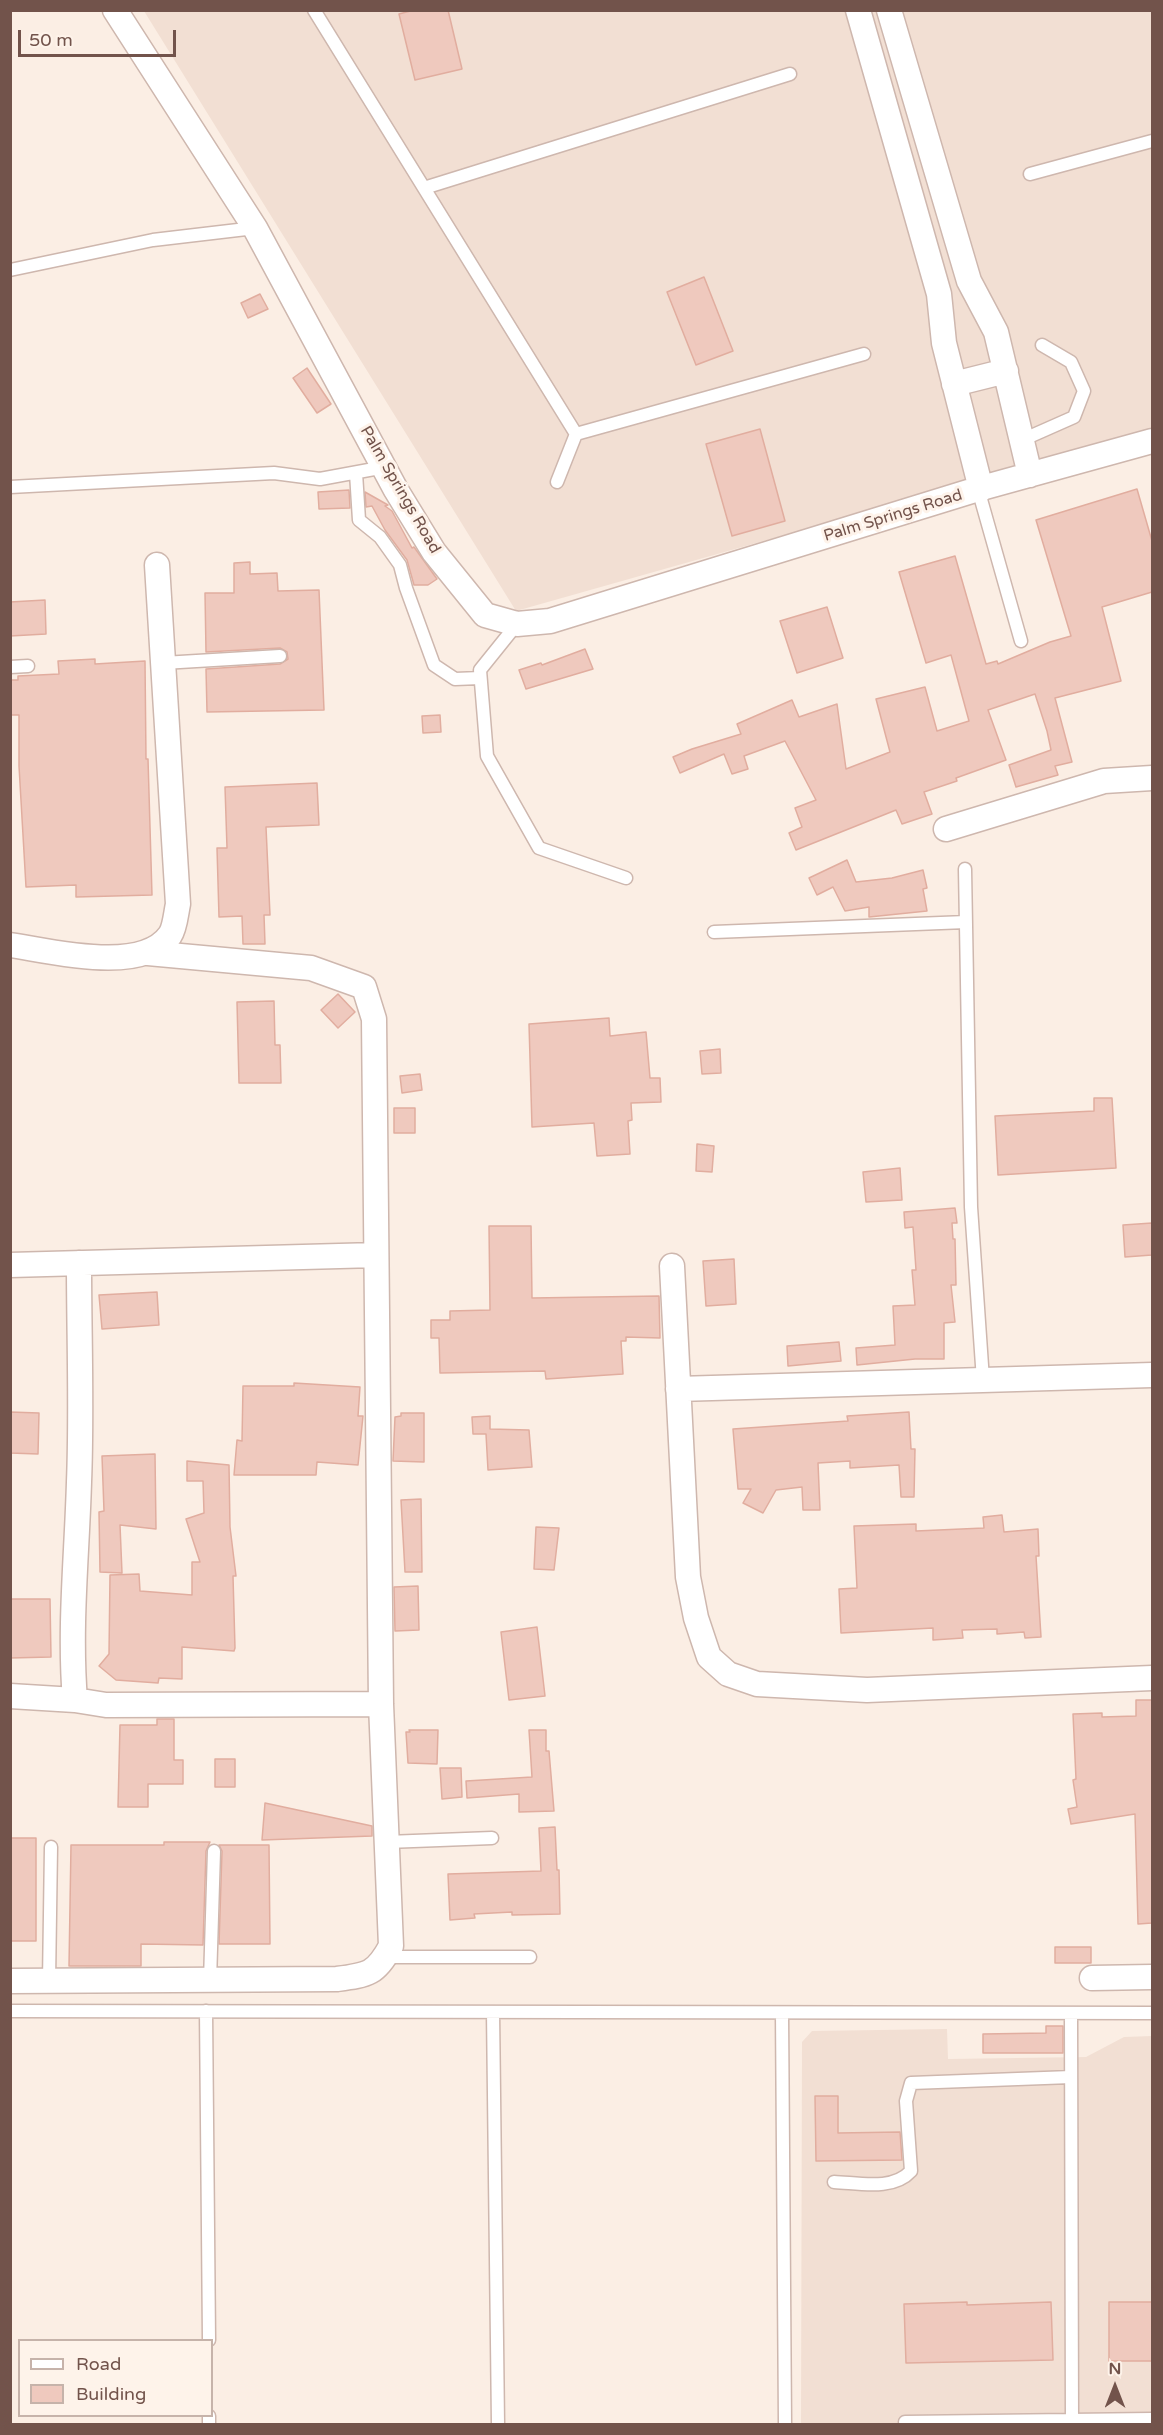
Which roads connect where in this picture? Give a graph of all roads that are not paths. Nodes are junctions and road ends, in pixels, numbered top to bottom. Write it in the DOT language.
graph roads {
  1 [pos="115,10"];
  2 [pos="314,10"];
  3 [pos="858,10"];
  4 [pos="889,10"];
  5 [pos="790,74"];
  6 [pos="1152,141"];
  7 [pos="1030,174"];
  8 [pos="424,188"];
  9 [pos="255,228"];
  10 [pos="10,270"];
  11 [pos="1041,345"];
  12 [pos="864,354"];
  13 [pos="1005,371"];
  14 [pos="954,384"];
  15 [pos="576,434"];
  16 [pos="1022,440"];
  17 [pos="1152,441"];
  18 [pos="385,468"];
  19 [pos="356,473"];
  20 [pos="1030,475"];
  21 [pos="556,482"];
  22 [pos="10,487"];
  23 [pos="980,489"];
  24 [pos="158,565"];
  25 [pos="517,624"];
  26 [pos="1021,641"];
  27 [pos="280,656"];
  28 [pos="163,663"];
  29 [pos="28,666"];
  30 [pos="10,667"];
  31 [pos="480,678"];
  32 [pos="1152,778"];
  33 [pos="946,829"];
  34 [pos="965,868"];
  35 [pos="626,878"];
  36 [pos="966,922"];
  37 [pos="714,932"];
  38 [pos="10,945"];
  39 [pos="148,953"];
  40 [pos="376,1255"];
  41 [pos="79,1263"];
  42 [pos="10,1265"];
  43 [pos="672,1266"];
  44 [pos="1152,1376"];
  45 [pos="983,1380"];
  46 [pos="678,1389"];
  47 [pos="1152,1677"];
  48 [pos="10,1696"];
  49 [pos="75,1700"];
  50 [pos="381,1704"];
  51 [pos="492,1838"];
  52 [pos="387,1842"];
  53 [pos="51,1847"];
  54 [pos="214,1851"];
  55 [pos="385,1957"];
  56 [pos="530,1957"];
  57 [pos="1152,1977"];
  58 [pos="1092,1978"];
  59 [pos="10,1981"];
  60 [pos="49,1981"];
  61 [pos="210,1981"];
  62 [pos="10,2011"];
  63 [pos="206,2012"];
  64 [pos="493,2012"];
  65 [pos="782,2013"];
  66 [pos="1071,2013"];
  67 [pos="1152,2013"];
  68 [pos="1071,2077"];
  69 [pos="834,2182"];
  70 [pos="209,2339"];
  71 [pos="1152,2419"];
  72 [pos="905,2422"];
  73 [pos="1072,2422"];
  74 [pos="498,2424"];
  75 [pos="785,2424"];
  1 -- 9 [label="street, Palm Springs Road"];
  2 -- 8 [label="lane"];
  3 -- 14 [label="street"];
  4 -- 13 [label="street"];
  5 -- 8 [label="lane"];
  6 -- 7 [label="lane"];
  8 -- 15 [label="lane"];
  9 -- 10 [label="lane"];
  9 -- 18 [label="street, Palm Springs Road"];
  11 -- 16 [label="lane"];
  12 -- 15 [label="lane"];
  13 -- 14 [label="street"];
  13 -- 16 [label="street"];
  14 -- 23 [label="street"];
  15 -- 21 [label="lane"];
  16 -- 20 [label="street"];
  17 -- 20 [label="street, Palm Springs Road"];
  18 -- 19 [label="lane"];
  18 -- 25 [label="street, Palm Springs Road"];
  19 -- 22 [label="lane"];
  19 -- 31 [label="lane"];
  20 -- 23 [label="street, Palm Springs Road"];
  23 -- 25 [label="street, Palm Springs Road"];
  23 -- 26 [label="lane"];
  24 -- 28 [label="street"];
  25 -- 31 [label="lane"];
  27 -- 28 [label="lane"];
  28 -- 39 [label="street"];
  29 -- 30 [label="lane"];
  31 -- 35 [label="lane"];
  32 -- 33 [label="street"];
  34 -- 36 [label="lane"];
  36 -- 37 [label="lane"];
  36 -- 45 [label="lane"];
  38 -- 39 [label="street"];
  39 -- 40 [label="street"];
  40 -- 41 [label="street"];
  40 -- 50 [label="street"];
  41 -- 42 [label="street"];
  41 -- 49 [label="street"];
  43 -- 46 [label="street"];
  44 -- 45 [label="street"];
  45 -- 46 [label="street"];
  46 -- 47 [label="street"];
  48 -- 49 [label="street"];
  49 -- 50 [label="street"];
  50 -- 52 [label="street"];
  51 -- 52 [label="lane"];
  52 -- 55 [label="street"];
  53 -- 60 [label="lane"];
  54 -- 61 [label="lane"];
  55 -- 56 [label="lane"];
  55 -- 61 [label="street"];
  57 -- 58 [label="street"];
  59 -- 60 [label="street"];
  60 -- 61 [label="street"];
  62 -- 63 [label="lane"];
  63 -- 64 [label="lane"];
  63 -- 70 [label="lane"];
  64 -- 65 [label="lane"];
  64 -- 74 [label="lane"];
  65 -- 66 [label="lane"];
  65 -- 75 [label="lane"];
  66 -- 67 [label="lane"];
  66 -- 68 [label="lane"];
  68 -- 69 [label="lane"];
  68 -- 73 [label="lane"];
  71 -- 73 [label="lane"];
  72 -- 73 [label="lane"];
}
